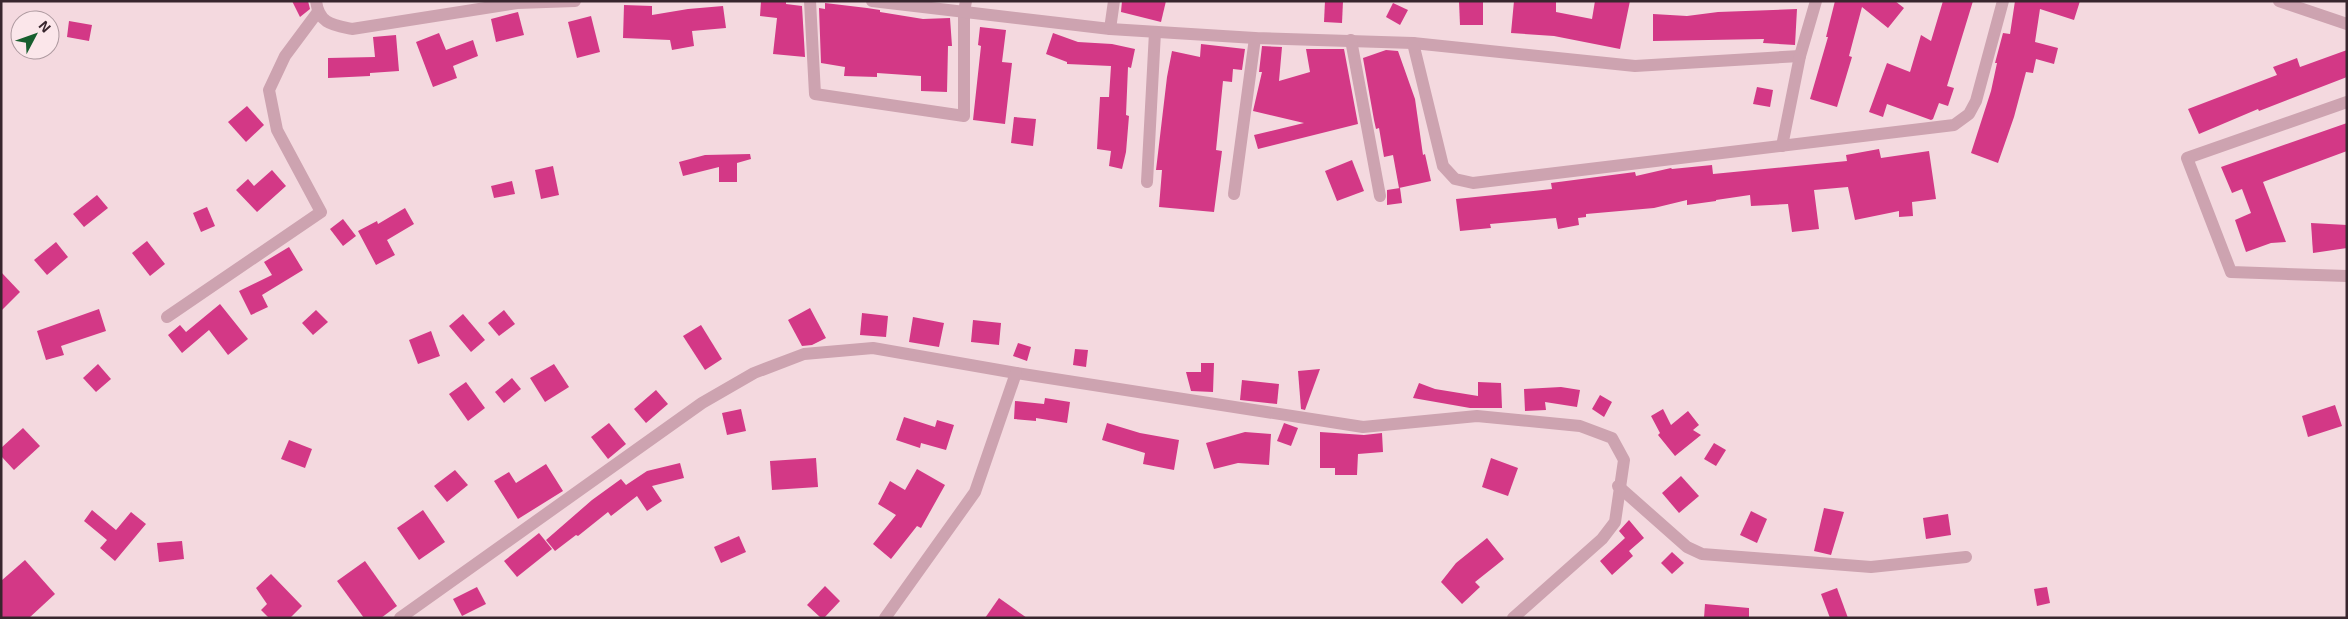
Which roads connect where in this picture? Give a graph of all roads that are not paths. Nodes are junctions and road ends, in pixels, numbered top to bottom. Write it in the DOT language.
graph roads {
  1 [pos="575,1"];
  2 [pos="810,1"];
  3 [pos="872,1"];
  4 [pos="1114,1"];
  5 [pos="1816,1"];
  6 [pos="2003,1"];
  7 [pos="2279,1"];
  8 [pos="517,2"];
  9 [pos="316,7"];
  10 [pos="965,7"];
  11 [pos="2347,24"];
  12 [pos="1110,30"];
  13 [pos="1155,32"];
  14 [pos="1255,38"];
  15 [pos="1351,40"];
  16 [pos="1413,43"];
  17 [pos="1800,56"];
  18 [pos="2347,102"];
  19 [pos="1782,146"];
  20 [pos="1147,182"];
  21 [pos="1234,194"];
  22 [pos="1380,196"];
  23 [pos="2347,276"];
  24 [pos="166,318"];
  25 [pos="1016,374"];
  26 [pos="1618,486"];
  27 [pos="1966,557"];
  28 [pos="400,618"];
  29 [pos="885,618"];
  30 [pos="1513,618"];
  1 -- 8 [label="street"];
  2 -- 10 [label="street"];
  3 -- 10 [label="street"];
  4 -- 12 [label="street"];
  5 -- 17 [label="street"];
  6 -- 19 [label="street"];
  7 -- 11 [label="street"];
  8 -- 9 [label="street"];
  9 -- 24 [label="street"];
  10 -- 12 [label="street"];
  12 -- 13 [label="street"];
  13 -- 14 [label="street"];
  13 -- 20 [label="street"];
  14 -- 15 [label="street"];
  14 -- 21 [label="street"];
  15 -- 16 [label="street"];
  15 -- 22 [label="street"];
  16 -- 17 [label="street"];
  16 -- 19 [label="street"];
  17 -- 19 [label="street"];
  18 -- 23 [label="street"];
  25 -- 26 [label="street"];
  25 -- 28 [label="street"];
  25 -- 29 [label="street"];
  26 -- 27 [label="street"];
  26 -- 30 [label="street"];
}
